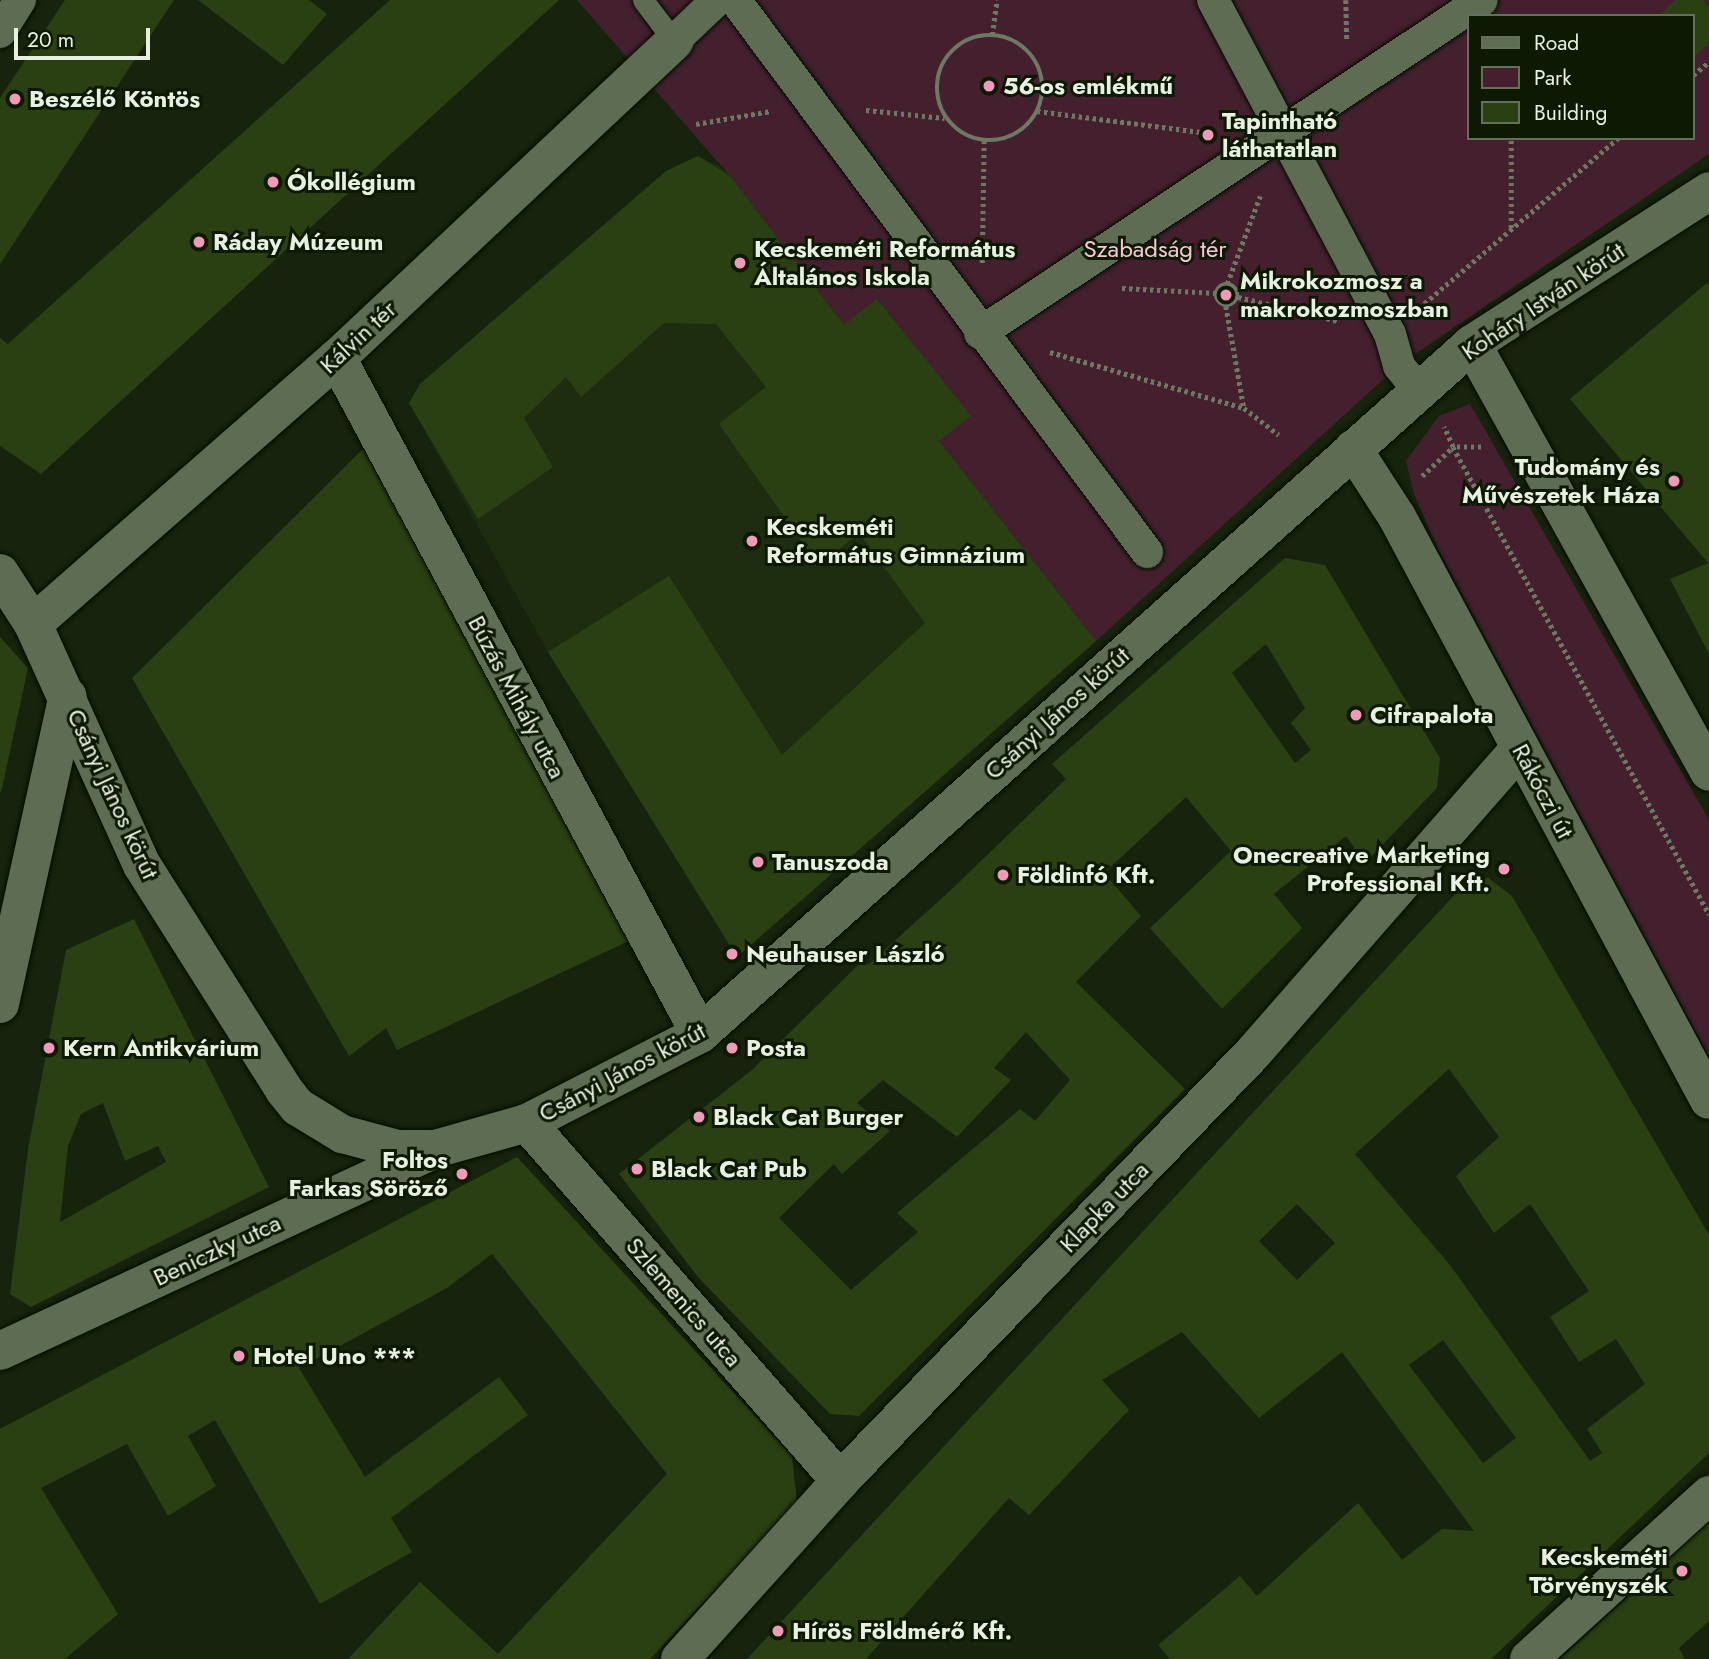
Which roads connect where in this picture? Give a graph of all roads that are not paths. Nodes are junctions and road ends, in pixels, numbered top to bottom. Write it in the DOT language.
graph roads {
  1 [pos="20,0"];
  2 [pos="643,0"];
  3 [pos="717,0"];
  4 [pos="735,0"];
  5 [pos="1213,0"];
  6 [pos="1482,0"];
  7 [pos="0,32"];
  8 [pos="674,41"];
  9 [pos="1276,137"];
  10 [pos="1709,191"];
  11 [pos="980,332"];
  12 [pos="1472,344"];
  13 [pos="337,358"];
  14 [pos="1419,391"];
  15 [pos="1353,449"];
  16 [pos="1147,552"];
  17 [pos="0,573"];
  18 [pos="33,624"];
  19 [pos="68,696"];
  20 [pos="1520,748"];
  21 [pos="1709,772"];
  22 [pos="0,1004"];
  23 [pos="700,1034"];
  24 [pos="1709,1100"];
  25 [pos="527,1123"];
  26 [pos="435,1149"];
  27 [pos="0,1351"];
  28 [pos="840,1481"];
  29 [pos="1709,1495"];
  30 [pos="680,1659"];
  31 [pos="1529,1659"];
  1 -- 7 [label="street"];
  2 -- 8 [label="lane"];
  3 -- 8 [label="street"];
  4 -- 11 [label="street"];
  5 -- 9 [label="street"];
  6 -- 9 [label="street"];
  8 -- 13 [label="street, Kálvin tér"];
  9 -- 11 [label="street"];
  9 -- 14 [label="street"];
  10 -- 12 [label="street, Koháry István körút"];
  11 -- 16 [label="street"];
  12 -- 14 [label="street, Koháry István körút"];
  12 -- 21 [label="street"];
  13 -- 18 [label="street, Kálvin tér"];
  13 -- 23 [label="street, Búzás Mihály utca"];
  14 -- 15 [label="street, Koháry István körút"];
  15 -- 20 [label="street, Rákóczi út"];
  15 -- 23 [label="street, Csányi János körút"];
  17 -- 18 [label="street, Csányi János körút"];
  18 -- 19 [label="street, Csányi János körút"];
  19 -- 22 [label="street"];
  19 -- 26 [label="street, Csányi János körút"];
  20 -- 24 [label="street, Rákóczi út"];
  20 -- 28 [label="street, Klapka utca"];
  23 -- 25 [label="street, Csányi János körút"];
  25 -- 26 [label="street, Csányi János körút"];
  25 -- 28 [label="street, Szlemenics utca"];
  26 -- 27 [label="street, Beniczky utca"];
  28 -- 30 [label="street, Klapka utca"];
  29 -- 31 [label="street"];
}
